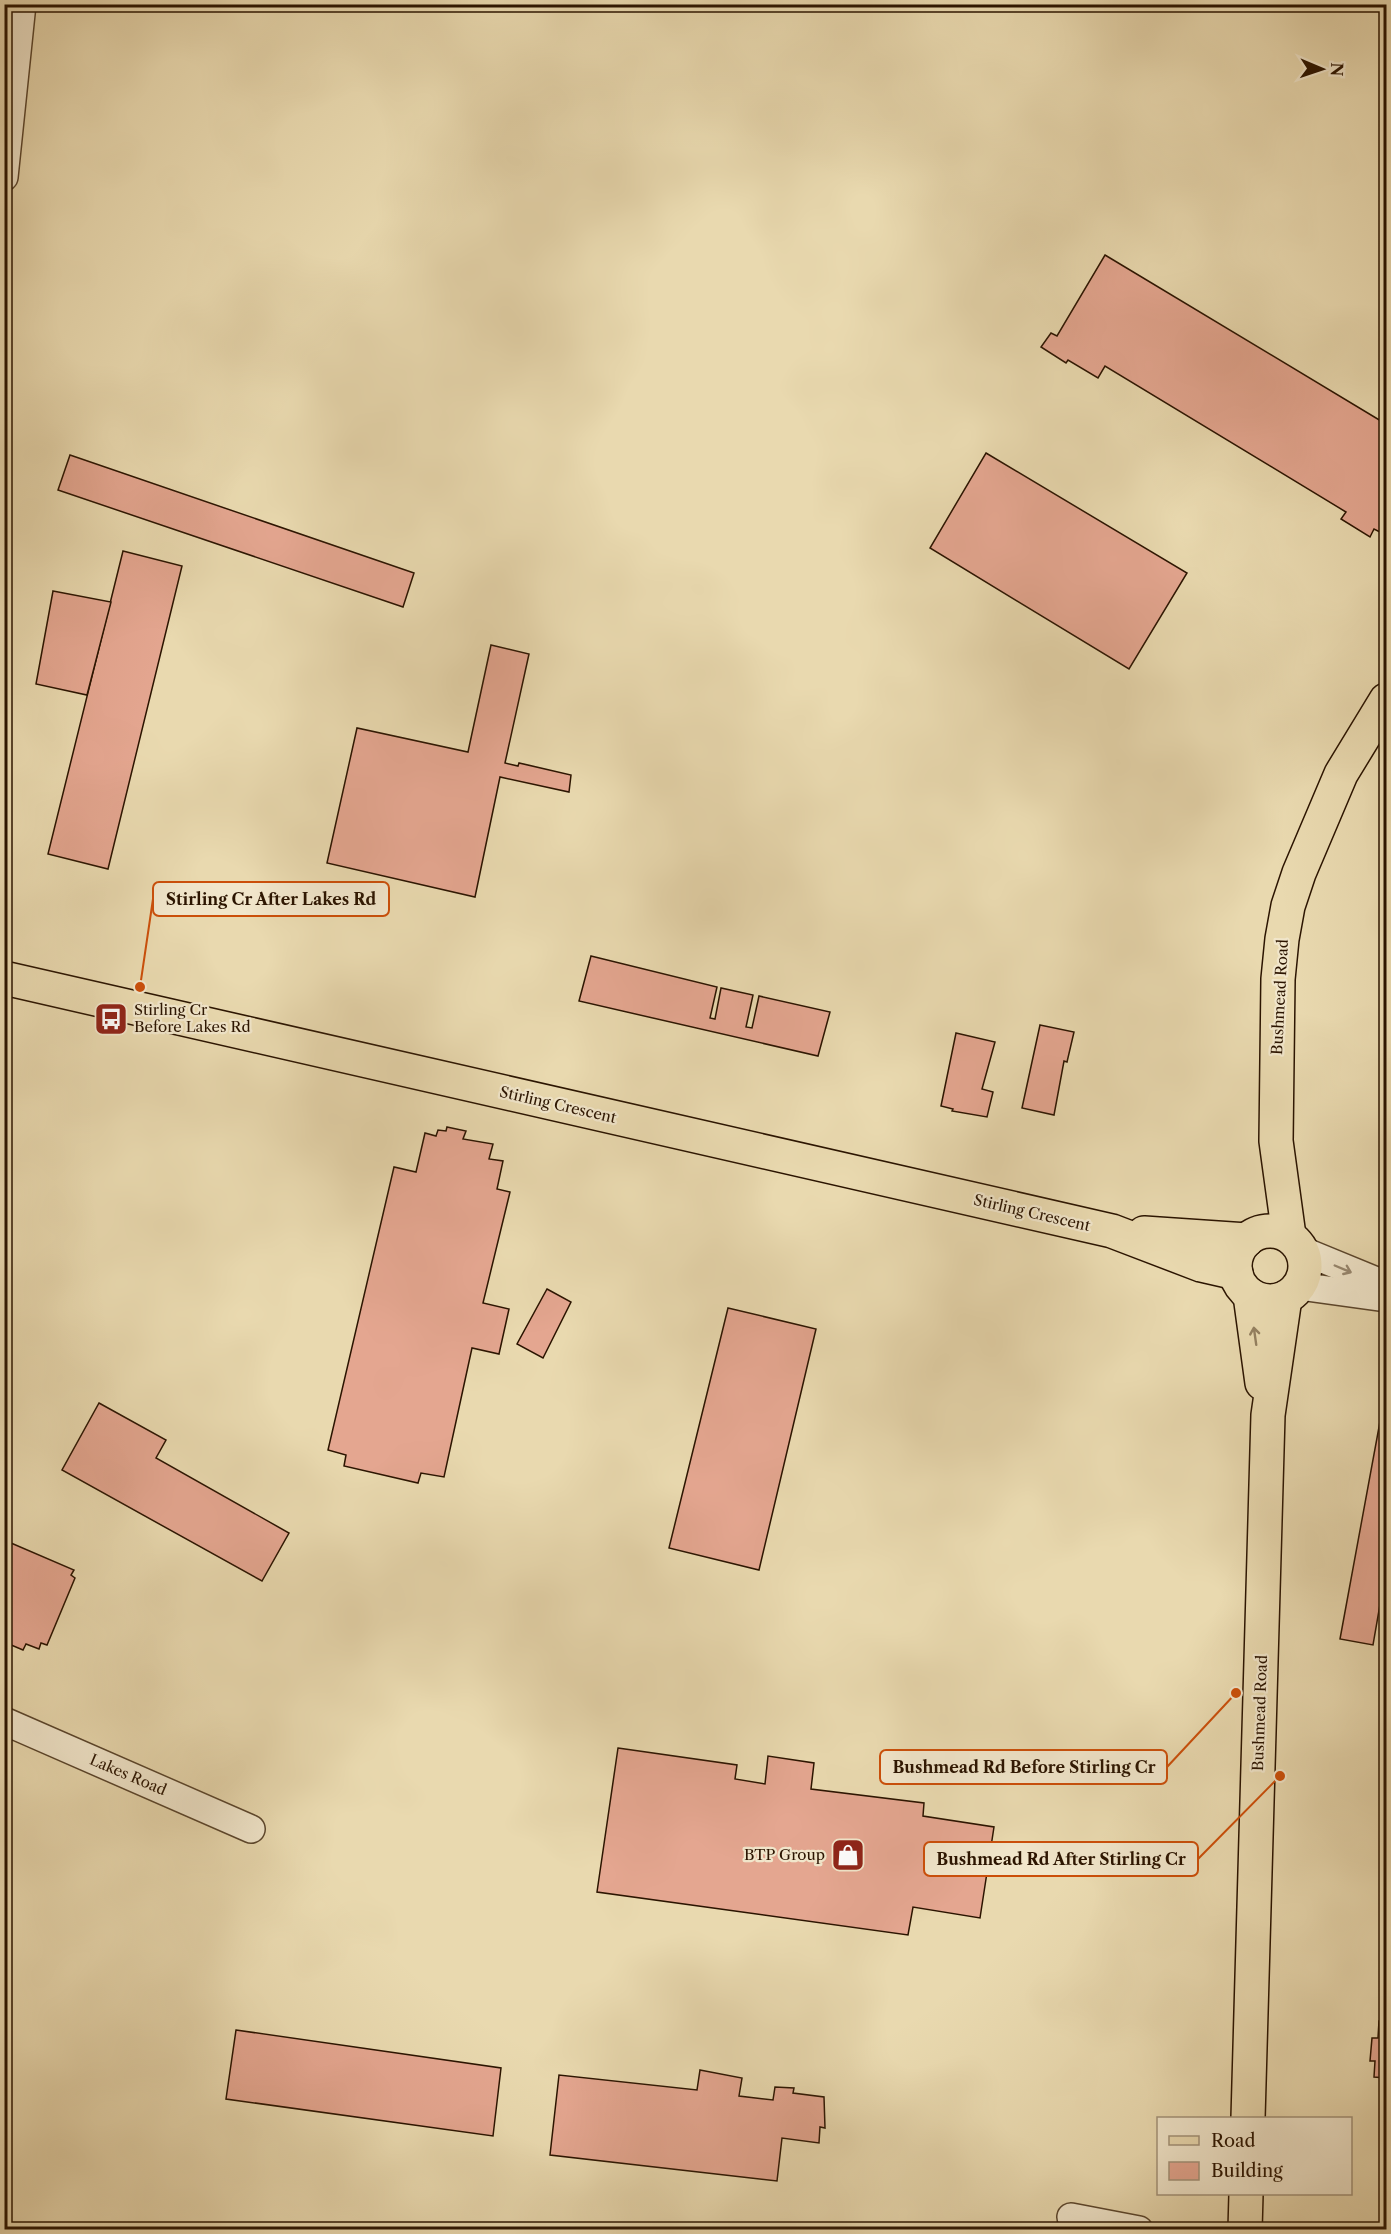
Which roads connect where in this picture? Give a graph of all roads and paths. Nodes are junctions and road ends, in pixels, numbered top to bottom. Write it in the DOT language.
graph roads {
  1 [pos="22,4"];
  2 [pos="4,177"];
  3 [pos="1386,700"];
  4 [pos="1386,738"];
  5 [pos="1322,824"];
  6 [pos="4,978"];
  7 [pos="1276,1141"];
  8 [pos="1112,1231"];
  9 [pos="1251,1237"];
  10 [pos="1295,1243"];
  11 [pos="1243,1284"];
  12 [pos="1386,1285"];
  13 [pos="1292,1292"];
  14 [pos="1386,1298"];
  15 [pos="1268,1415"];
  16 [pos="4,1721"];
  17 [pos="251,1830"];
  18 [pos="1248,2117"];
  19 [pos="1246,2195"];
  20 [pos="1071,2217"];
  21 [pos="1139,2229"];
  22 [pos="1245,2229"];
  1 -- 2 [label="street"];
  3 -- 5 [label="main road, Bushmead Road"];
  4 -- 5 [label="main road, Bushmead Road"];
  5 -- 7 [label="main road, Bushmead Road"];
  6 -- 8 [label="main road, Stirling Crescent"];
  7 -- 9 [label="main road, Bushmead Road"];
  7 -- 10 [label="main road, Bushmead Road"];
  8 -- 9 [label="main road, Stirling Crescent"];
  8 -- 11 [label="main road, Stirling Crescent"];
  9 -- 10 [label="main road"];
  9 -- 11 [label="main road, Bushmead Road"];
  10 -- 12 [label="street, one-way"];
  10 -- 13 [label="main road, Bushmead Road"];
  11 -- 13 [label="main road"];
  15 -- 11 [label="main road, Bushmead Road, one-way"];
  13 -- 14 [label="street"];
  13 -- 15 [label="main road, Bushmead Road"];
  15 -- 18 [label="main road, Bushmead Road"];
  16 -- 17 [label="street, Lakes Road"];
  19 -- 22 [label="main road"];
  20 -- 21 [label="street"];
}
